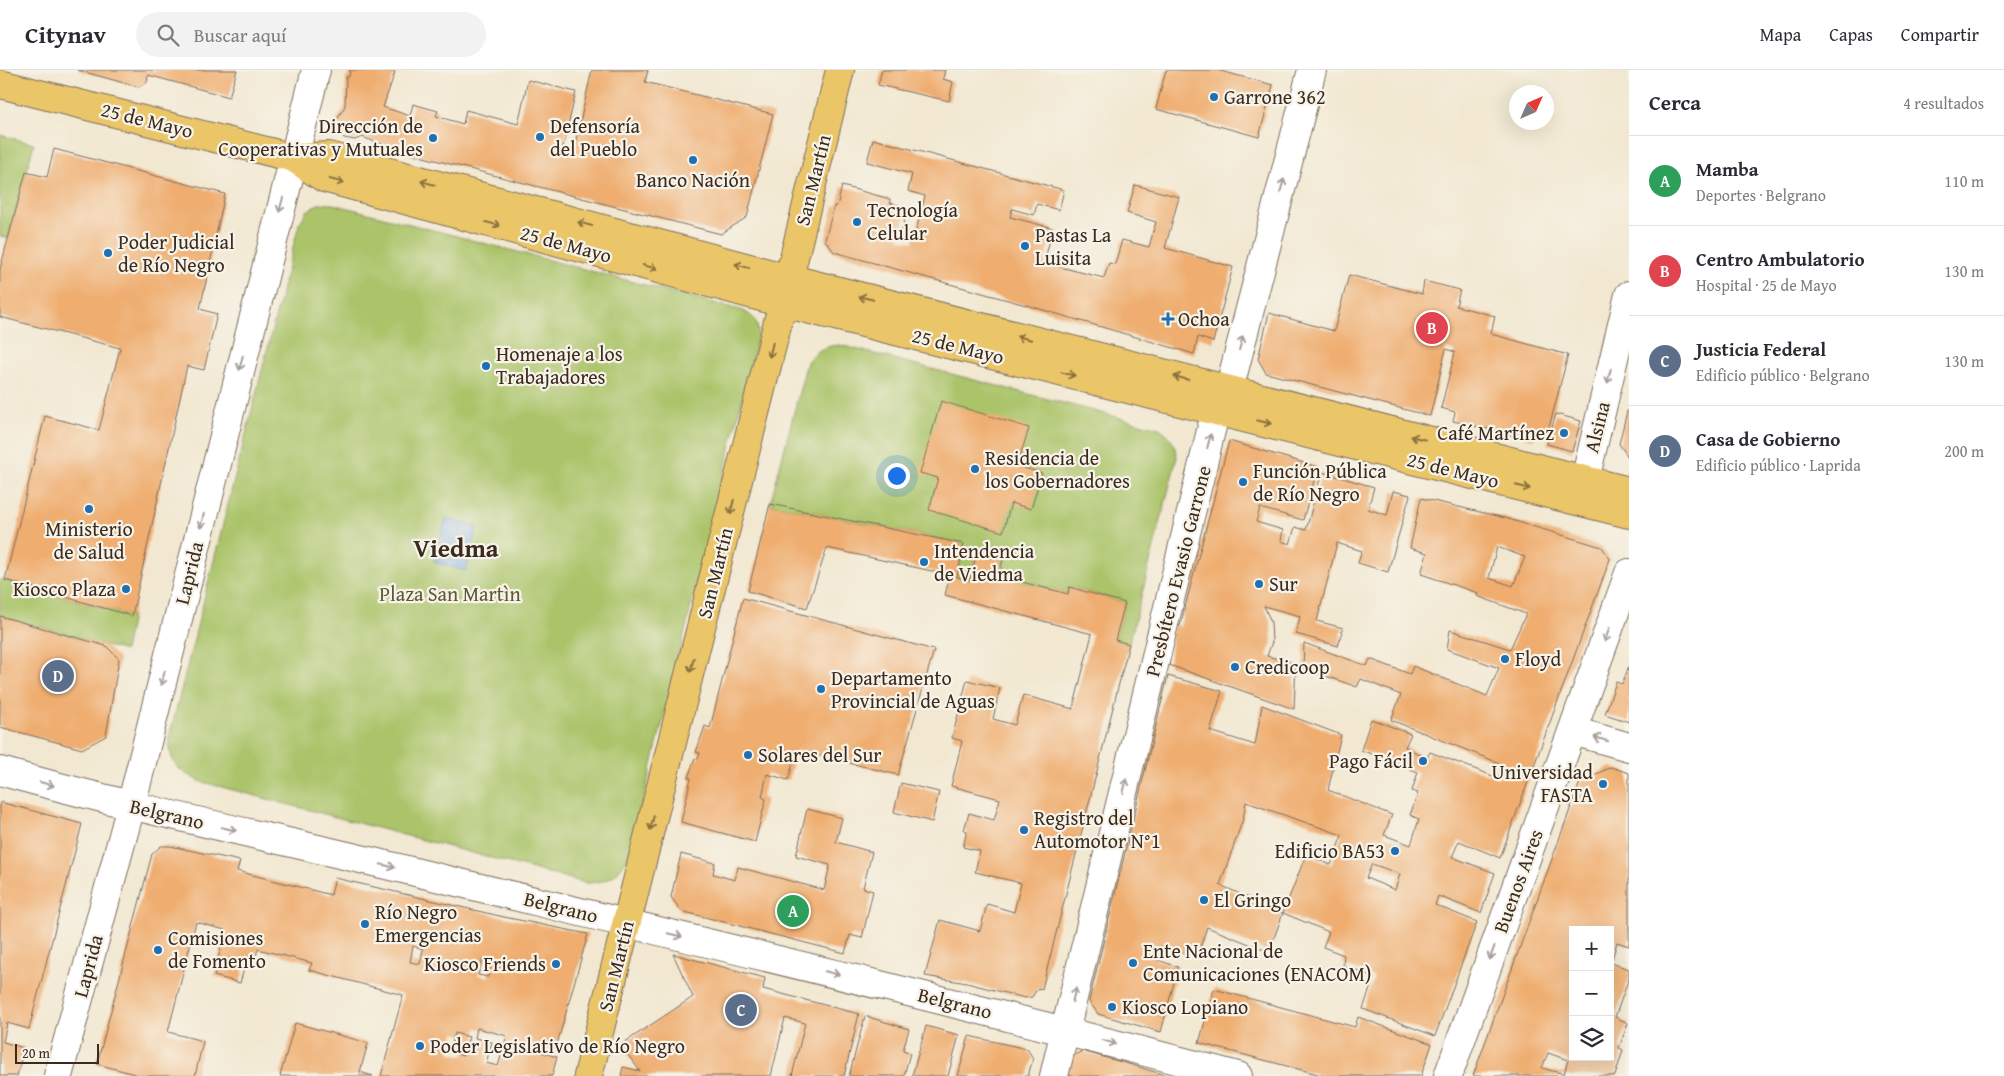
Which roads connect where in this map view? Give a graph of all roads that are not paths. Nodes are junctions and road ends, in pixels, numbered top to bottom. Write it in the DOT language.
graph roads {
  1 [pos="316,70"];
  2 [pos="840,70"];
  3 [pos="1312,70"];
  4 [pos="0,84"];
  5 [pos="294,158"];
  6 [pos="786,290"];
  7 [pos="1629,295"];
  8 [pos="1223,400"];
  9 [pos="1582,490"];
  10 [pos="1629,491"];
  11 [pos="1629,514"];
  12 [pos="1629,573"];
  13 [pos="1573,731"];
  14 [pos="1629,747"];
  15 [pos="0,771"];
  16 [pos="131,806"];
  17 [pos="627,923"];
  18 [pos="1066,1030"];
  19 [pos="58,1076"];
  20 [pos="588,1076"];
  21 [pos="1054,1076"];
  22 [pos="1238,1076"];
  23 [pos="1448,1076"];
  1 -- 5 [label="street, Laprida"];
  2 -- 6 [label="main road, San Martín"];
  8 -- 3 [label="street, Presbítero Evasio Garrone, one-way"];
  4 -- 5 [label="main road, 25 de Mayo"];
  5 -- 6 [label="main road, 25 de Mayo"];
  5 -- 16 [label="street, Laprida, one-way"];
  6 -- 8 [label="main road, 25 de Mayo"];
  6 -- 17 [label="main road, San Martín, one-way"];
  7 -- 9 [label="street, Alsina, one-way"];
  8 -- 9 [label="main road, 25 de Mayo"];
  18 -- 8 [label="street, Presbítero Evasio Garrone, one-way"];
  9 -- 10 [label="main road, 25 de Mayo"];
  9 -- 11 [label="main road, 25 de Mayo"];
  12 -- 13 [label="street, Buenos Aires, one-way"];
  14 -- 13 [label="street, one-way"];
  13 -- 23 [label="street, Buenos Aires, one-way"];
  15 -- 16 [label="street, Belgrano, one-way"];
  16 -- 17 [label="street, Belgrano, one-way"];
  16 -- 19 [label="street, Laprida"];
  17 -- 18 [label="street, Belgrano, one-way"];
  17 -- 20 [label="main road, San Martín"];
  18 -- 21 [label="street, Presbítero Evasio Garrone"];
  18 -- 22 [label="street, Belgrano, one-way"];
}
